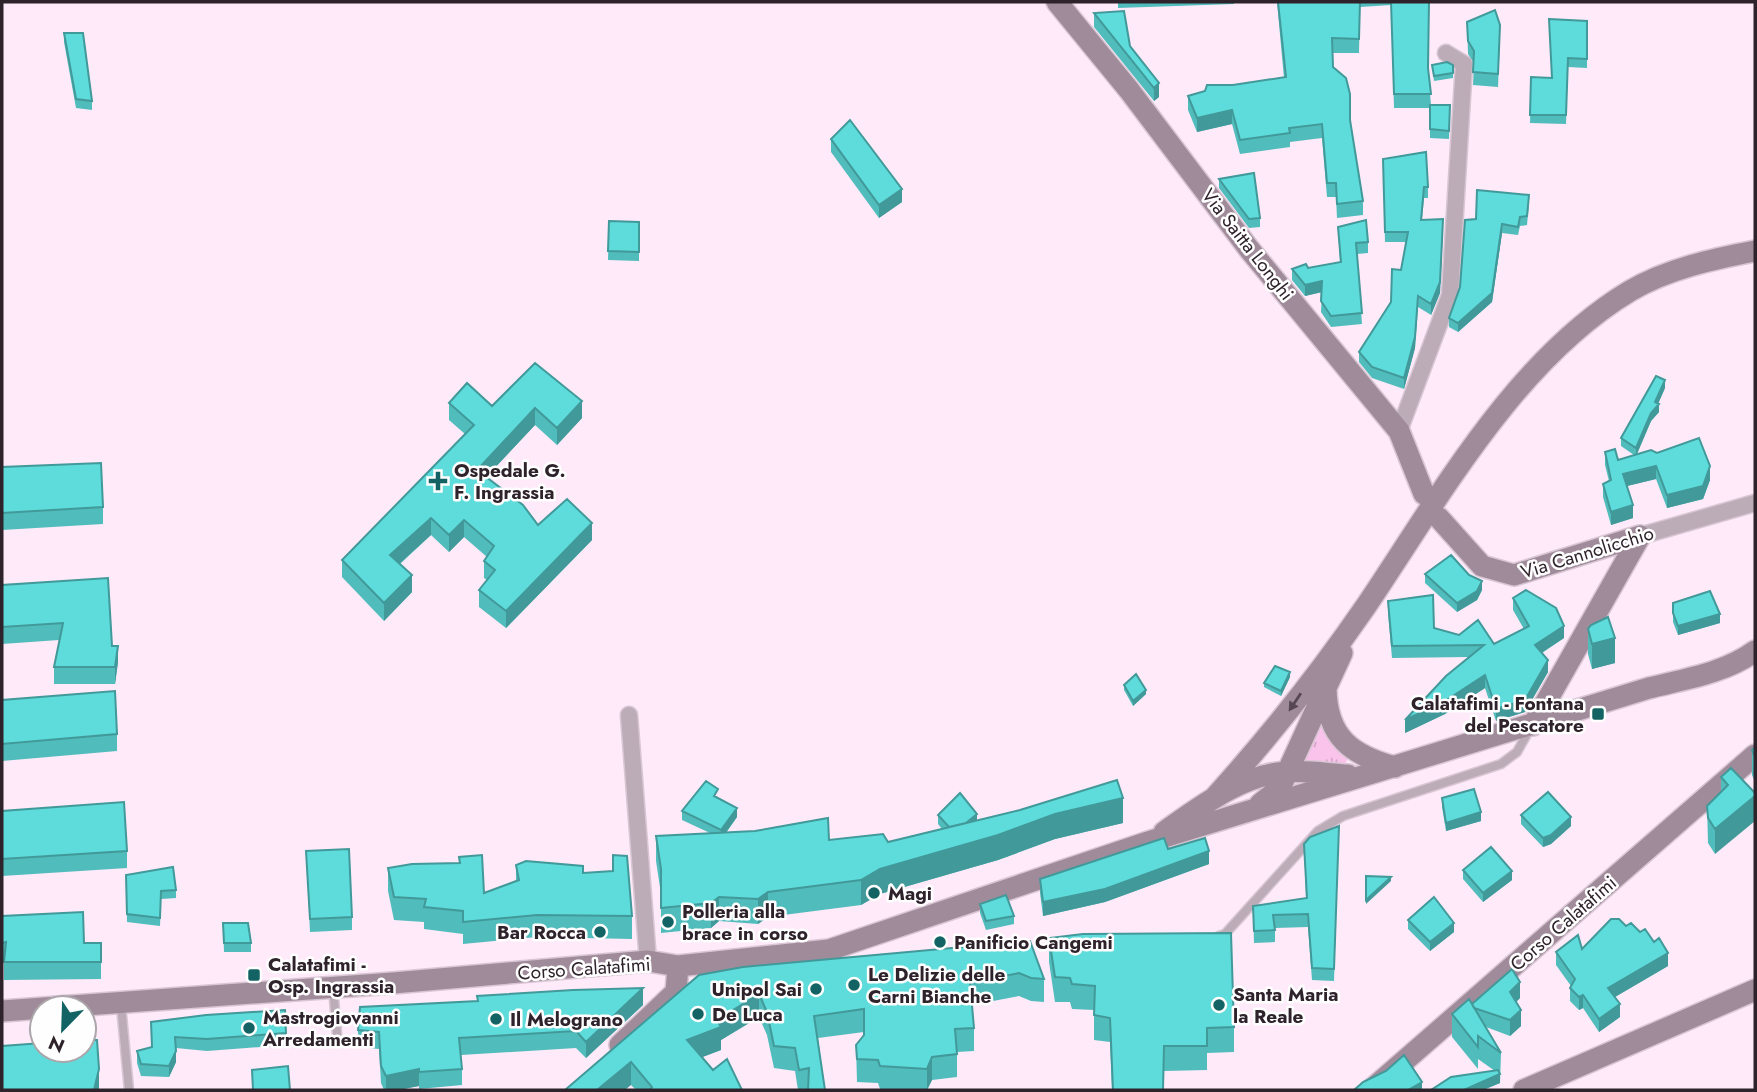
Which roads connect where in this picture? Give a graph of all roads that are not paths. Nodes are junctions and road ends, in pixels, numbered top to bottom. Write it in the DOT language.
graph roads {
  1 [pos="1057,2"];
  2 [pos="1446,53"];
  3 [pos="1755,251"];
  4 [pos="1399,431"];
  5 [pos="1424,494"];
  6 [pos="1755,503"];
  7 [pos="1439,518"];
  8 [pos="1640,536"];
  9 [pos="1365,608"];
  10 [pos="1755,651"];
  11 [pos="1326,685"];
  12 [pos="629,715"];
  13 [pos="1533,725"];
  14 [pos="1275,731"];
  15 [pos="1755,755"];
  16 [pos="1395,768"];
  17 [pos="1287,772"];
  18 [pos="1368,775"];
  19 [pos="1318,790"];
  20 [pos="1215,797"];
  21 [pos="1241,816"];
  22 [pos="1148,842"];
  23 [pos="1213,939"];
  24 [pos="648,961"];
  25 [pos="678,966"];
  26 [pos="333,987"];
  27 [pos="1755,990"];
  28 [pos="120,1002"];
  29 [pos="2,1011"];
  30 [pos="337,1034"];
  31 [pos="605,1060"];
  32 [pos="129,1090"];
  33 [pos="1371,1090"];
  34 [pos="1524,1090"];
  1 -- 4 [label="street, Via Saitta Longhi"];
  2 -- 4 [label="street"];
  3 -- 9 [label="street"];
  4 -- 5 [label="street, Via Saitta Longhi"];
  6 -- 8 [label="street, Via Cannolicchio"];
  7 -- 8 [label="street, Via Cannolicchio"];
  8 -- 13 [label="street"];
  9 -- 11 [label="street"];
  9 -- 14 [label="street, one-way"];
  10 -- 13 [label="street"];
  11 -- 16 [label="street"];
  11 -- 17 [label="street"];
  12 -- 24 [label="street"];
  13 -- 16 [label="street"];
  13 -- 23 [label="lane"];
  14 -- 17 [label="street"];
  14 -- 20 [label="street"];
  15 -- 33 [label="street, Corso Calatafimi"];
  16 -- 18 [label="street"];
  17 -- 18 [label="street"];
  17 -- 19 [label="street"];
  17 -- 20 [label="street"];
  17 -- 21 [label="street"];
  18 -- 19 [label="street"];
  19 -- 21 [label="street"];
  20 -- 22 [label="street"];
  21 -- 22 [label="street"];
  22 -- 25 [label="street, Corso Calatafimi"];
  24 -- 25 [label="street, Corso Calatafimi"];
  24 -- 26 [label="street, Corso Calatafimi"];
  25 -- 31 [label="street"];
  26 -- 28 [label="street, Corso Calatafimi"];
  26 -- 30 [label="lane"];
  27 -- 34 [label="street"];
  28 -- 29 [label="street, Corso Calatafimi"];
  28 -- 32 [label="lane"];
}
